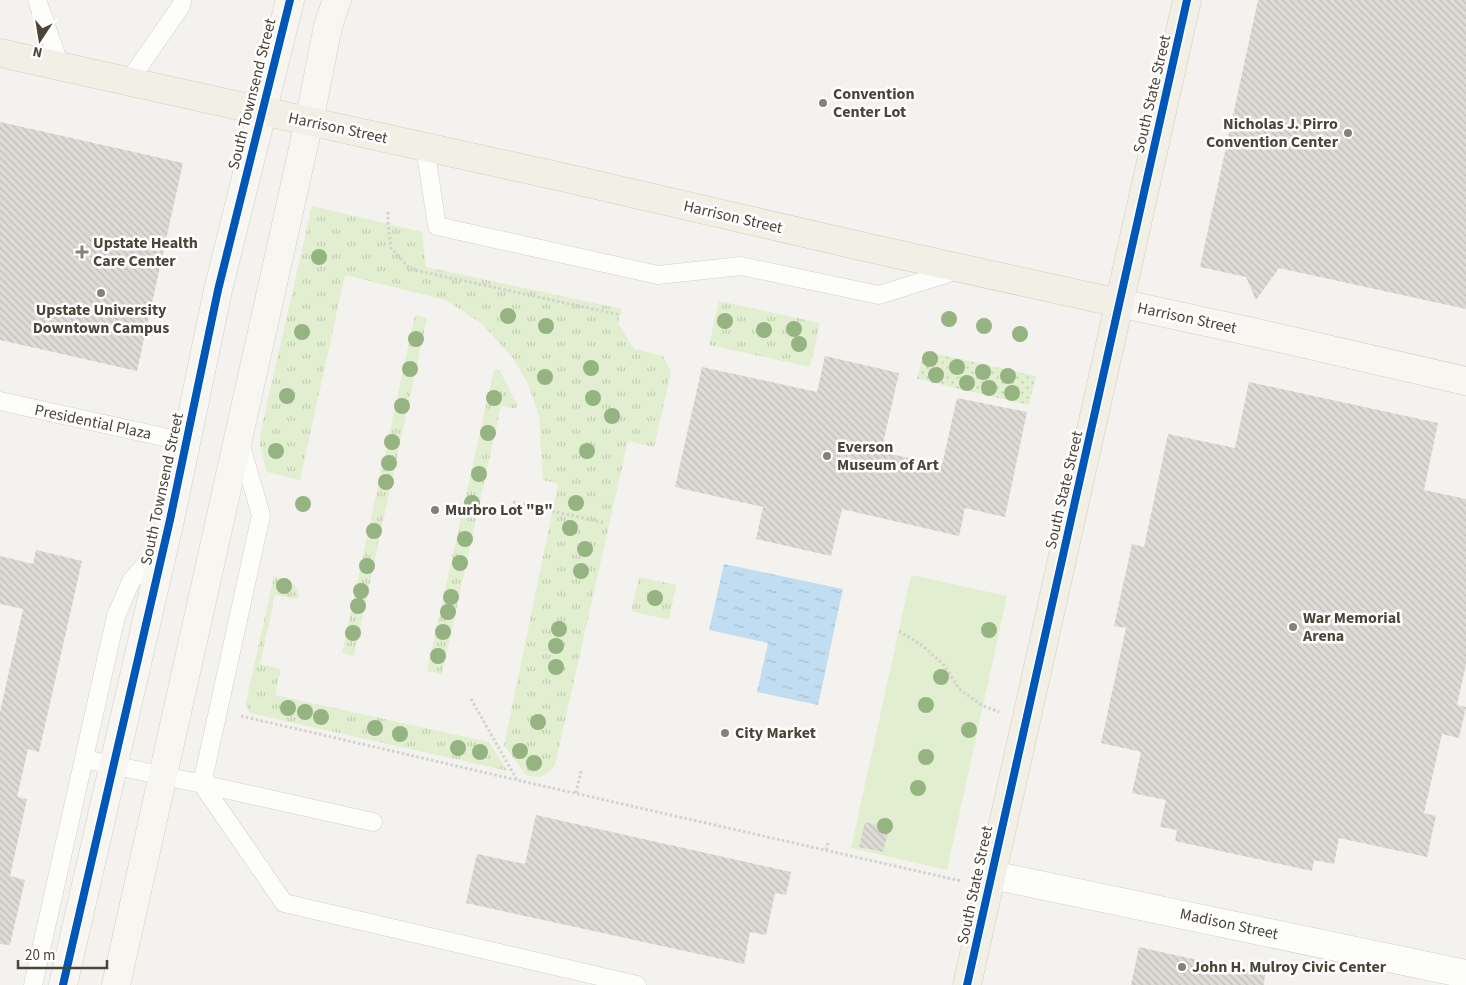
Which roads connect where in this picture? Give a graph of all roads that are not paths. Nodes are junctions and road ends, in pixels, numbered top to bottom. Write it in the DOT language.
graph roads {
  1 [pos="37,0"];
  2 [pos="182,0"];
  3 [pos="290,0"];
  4 [pos="337,0"];
  5 [pos="1187,0"];
  6 [pos="0,53"];
  7 [pos="60,66"];
  8 [pos="128,82"];
  9 [pos="262,112"];
  10 [pos="309,122"];
  11 [pos="425,147"];
  12 [pos="962,269"];
  13 [pos="1119,304"];
  14 [pos="1466,381"];
  15 [pos="0,402"];
  16 [pos="238,437"];
  17 [pos="186,442"];
  18 [pos="165,542"];
  19 [pos="84,759"];
  20 [pos="114,765"];
  21 [pos="163,775"];
  22 [pos="202,784"];
  23 [pos="373,822"];
  24 [pos="990,881"];
  25 [pos="1464,975"];
  26 [pos="33,985"];
  27 [pos="63,985"];
  28 [pos="116,985"];
  29 [pos="637,985"];
  30 [pos="967,985"];
  1 -- 7 [label="lane"];
  2 -- 8 [label="lane"];
  3 -- 9 [label="street, South Townsend Street"];
  4 -- 10 [label="street"];
  5 -- 13 [label="main road, South State Street"];
  6 -- 7 [label="main road, Harrison Street"];
  7 -- 8 [label="main road, Harrison Street"];
  8 -- 9 [label="main road, Harrison Street"];
  9 -- 10 [label="main road, Harrison Street"];
  9 -- 17 [label="street, South Townsend Street"];
  10 -- 11 [label="main road, Harrison Street"];
  10 -- 16 [label="street"];
  11 -- 12 [label="main road, Harrison Street"];
  11 -- 12 [label="lane"];
  12 -- 13 [label="main road, Harrison Street"];
  13 -- 14 [label="street, Harrison Street"];
  13 -- 24 [label="main road, South State Street"];
  15 -- 17 [label="lane, Presidential Plaza"];
  16 -- 21 [label="street"];
  16 -- 22 [label="lane"];
  17 -- 18 [label="street, South Townsend Street"];
  18 -- 19 [label="lane"];
  18 -- 20 [label="street, South Townsend Street"];
  19 -- 20 [label="lane"];
  19 -- 26 [label="lane"];
  20 -- 21 [label="lane"];
  20 -- 27 [label="street, South Townsend Street"];
  21 -- 22 [label="lane"];
  21 -- 28 [label="street"];
  22 -- 23 [label="lane"];
  22 -- 29 [label="lane"];
  24 -- 25 [label="street, Madison Street"];
  24 -- 30 [label="main road, South State Street"];
}
